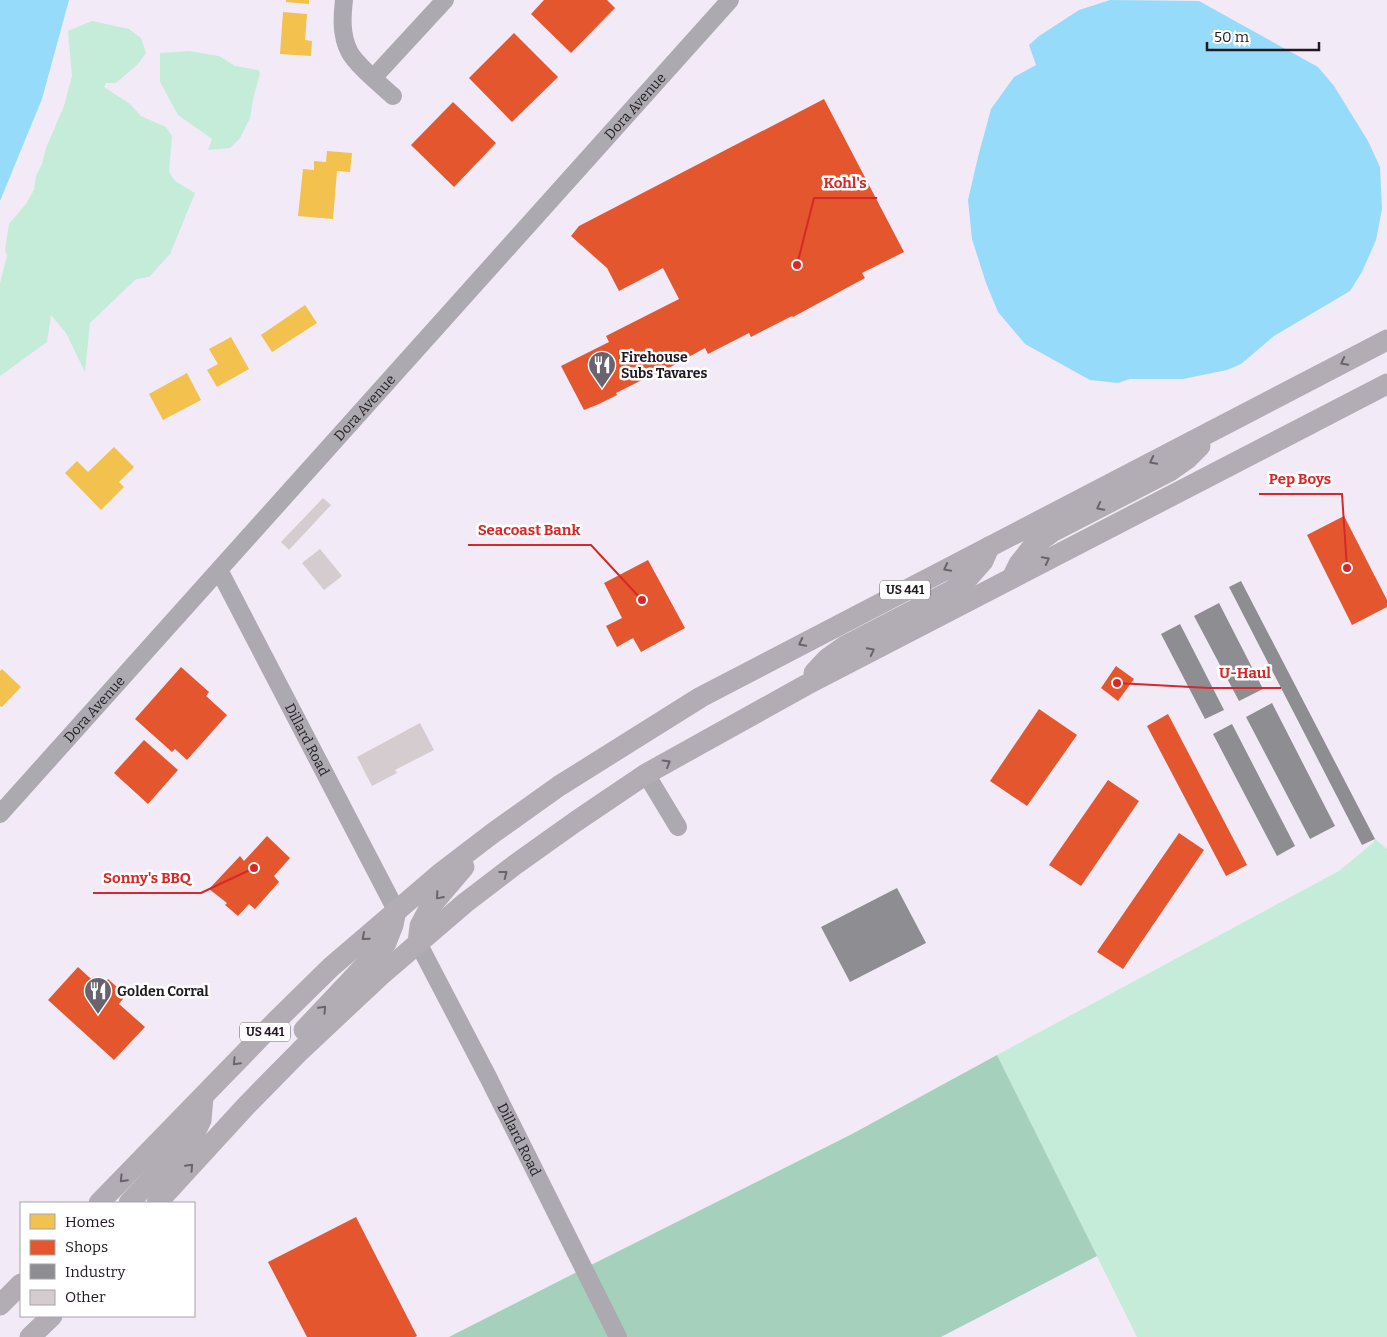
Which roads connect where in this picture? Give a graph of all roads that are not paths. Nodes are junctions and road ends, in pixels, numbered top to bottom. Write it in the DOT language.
graph roads {
  1 [pos="344,0"];
  2 [pos="445,0"];
  3 [pos="730,0"];
  4 [pos="373,78"];
  5 [pos="393,96"];
  6 [pos="1387,340"];
  7 [pos="1387,384"];
  8 [pos="1210,431"];
  9 [pos="990,546"];
  10 [pos="219,570"];
  11 [pos="1012,578"];
  12 [pos="806,685"];
  13 [pos="646,774"];
  14 [pos="0,814"];
  15 [pos="678,828"];
  16 [pos="493,833"];
  17 [pos="396,910"];
  18 [pos="418,943"];
  19 [pos="302,1050"];
  20 [pos="203,1097"];
  21 [pos="100,1202"];
  22 [pos="130,1202"];
  23 [pos="158,1202"];
  24 [pos="20,1285"];
  25 [pos="0,1305"];
  26 [pos="51,1317"];
  27 [pos="30,1337"];
  28 [pos="618,1337"];
  1 -- 4 [label="street"];
  2 -- 4 [label="street"];
  3 -- 10 [label="street, Dora Avenue"];
  4 -- 5 [label="street"];
  6 -- 8 [label="main road, US 441, one-way"];
  11 -- 7 [label="main road, US 441, one-way"];
  8 -- 9 [label="main road, US 441, one-way"];
  8 -- 11 [label="main road, one-way"];
  9 -- 12 [label="main road"];
  9 -- 16 [label="main road, US 441, one-way"];
  10 -- 14 [label="street, Dora Avenue"];
  10 -- 17 [label="street, Dillard Road"];
  12 -- 11 [label="main road, US 441, one-way"];
  13 -- 12 [label="main road, US 441, one-way"];
  13 -- 15 [label="street"];
  18 -- 13 [label="main road, US 441, one-way"];
  16 -- 17 [label="main road, US 441"];
  16 -- 18 [label="main road, one-way"];
  19 -- 17 [label="main road, one-way"];
  17 -- 20 [label="main road, US 441, one-way"];
  18 -- 19 [label="main road, US 441"];
  18 -- 28 [label="street, Dillard Road"];
  23 -- 19 [label="main road, US 441, one-way"];
  20 -- 21 [label="main road, US 441, one-way"];
  20 -- 22 [label="main road"];
  24 -- 25 [label="main road"];
  26 -- 27 [label="main road"];
}
